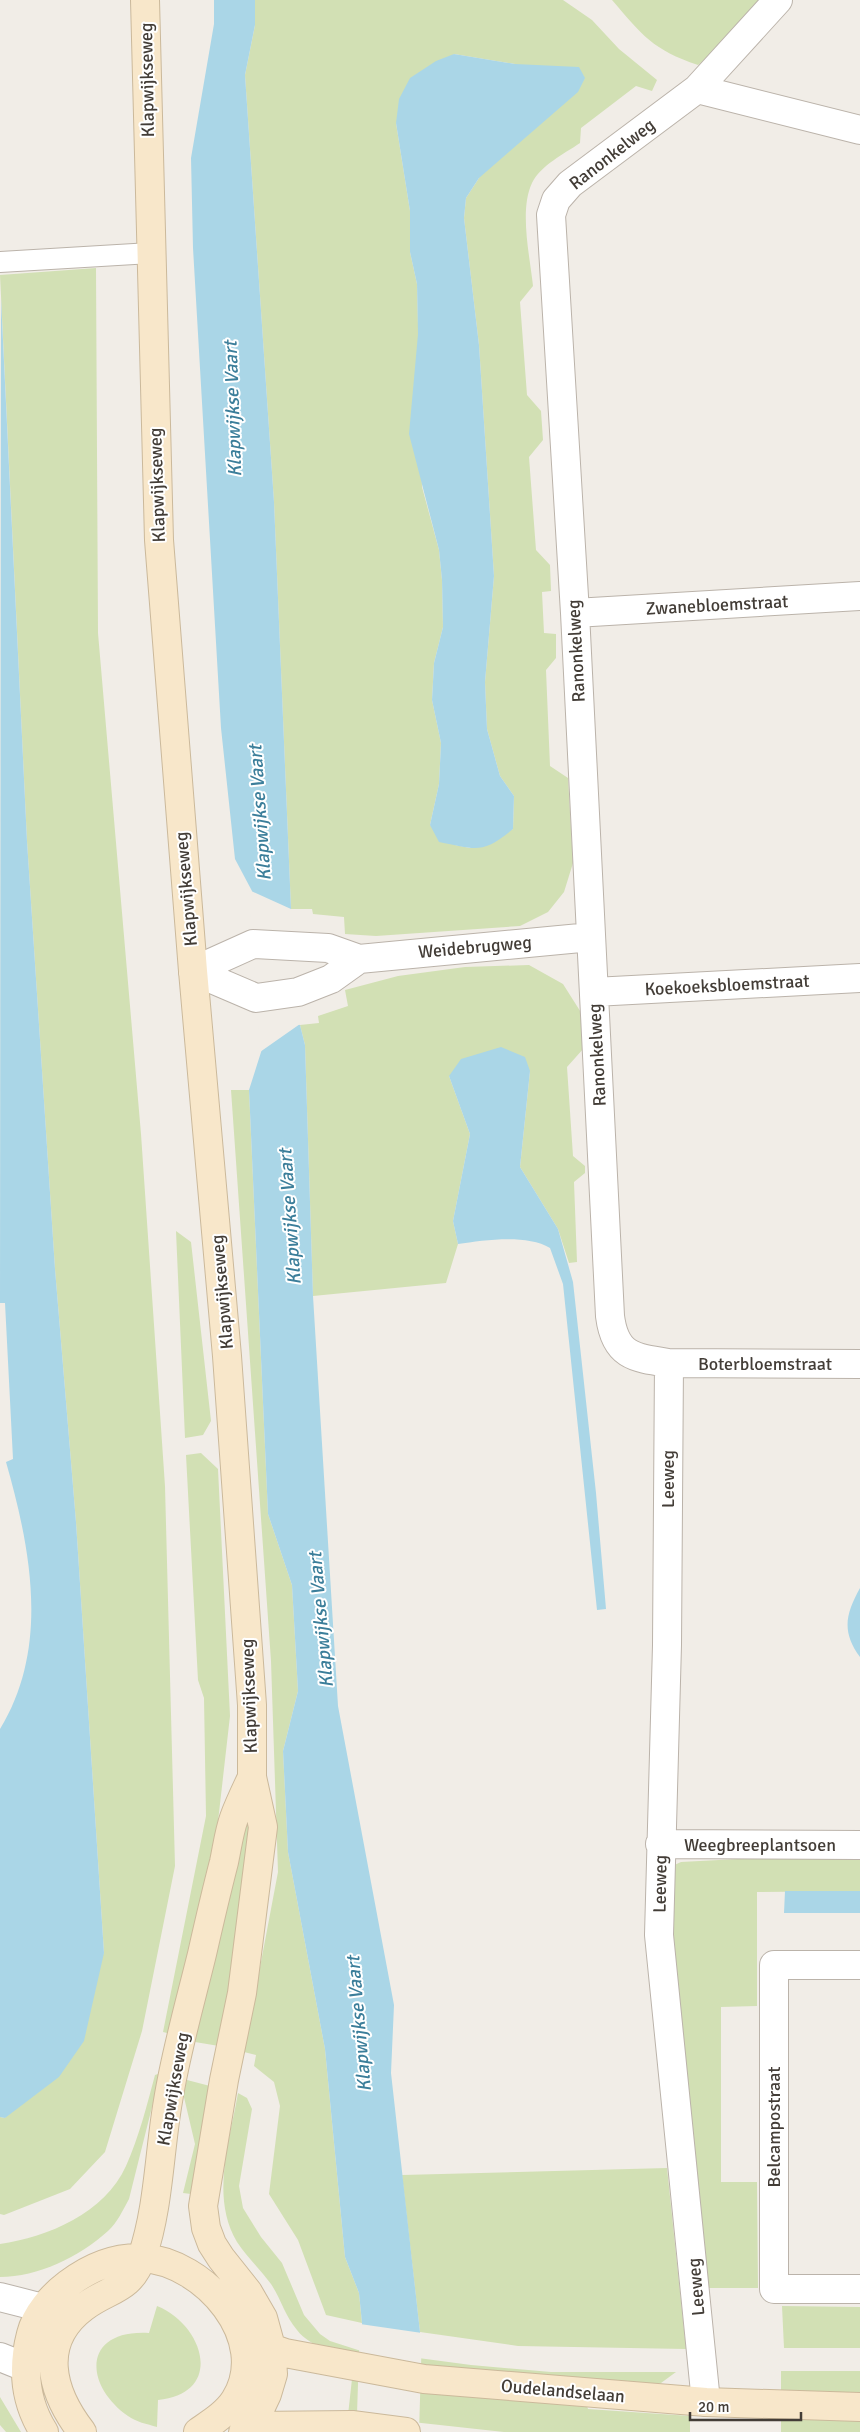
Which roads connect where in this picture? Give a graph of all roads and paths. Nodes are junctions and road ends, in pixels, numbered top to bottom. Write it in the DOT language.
graph roads {
  1 [pos="145,0"];
  2 [pos="778,0"];
  3 [pos="696,89"];
  4 [pos="860,130"];
  5 [pos="151,253"];
  6 [pos="0,262"];
  7 [pos="860,596"];
  8 [pos="575,613"];
  9 [pos="591,937"];
  10 [pos="359,959"];
  11 [pos="193,971"];
  12 [pos="860,978"];
  13 [pos="594,992"];
  14 [pos="669,1363"];
  15 [pos="860,1364"];
  16 [pos="252,1777"];
  17 [pos="660,1844"];
  18 [pos="860,1845"];
  19 [pos="860,1965"];
  20 [pos="142,2258"];
  21 [pos="860,2288"];
  22 [pos="0,2298"];
  23 [pos="43,2308"];
  24 [pos="242,2338"];
  25 [pos="271,2347"];
  26 [pos="0,2357"];
  27 [pos="25,2367"];
  28 [pos="54,2378"];
  29 [pos="706,2402"];
  30 [pos="860,2407"];
  31 [pos="245,2429"];
  32 [pos="44,2432"];
  33 [pos="82,2432"];
  34 [pos="198,2432"];
  35 [pos="406,2432"];
  1 -- 5 [label="main road, Klapwijkseweg"];
  2 -- 3 [label="street, Ranonkelweg"];
  3 -- 4 [label="street"];
  3 -- 8 [label="street, Ranonkelweg"];
  5 -- 6 [label="lane"];
  5 -- 11 [label="main road, Klapwijkseweg"];
  7 -- 8 [label="street, Zwanebloemstraat"];
  8 -- 9 [label="street, Ranonkelweg"];
  9 -- 10 [label="street, Weidebrugweg"];
  9 -- 13 [label="street, Ranonkelweg"];
  10 -- 11 [label="street, Weidebrugweg"];
  10 -- 11 [label="street"];
  11 -- 16 [label="main road, Klapwijkseweg"];
  12 -- 13 [label="street, Koekoeksbloemstraat"];
  13 -- 14 [label="street, Ranonkelweg"];
  14 -- 15 [label="street, Boterbloemstraat"];
  14 -- 17 [label="street, Leeweg"];
  16 -- 20 [label="main road, Klapwijkseweg"];
  16 -- 25 [label="main road, Klapwijkseweg"];
  17 -- 18 [label="street, Weegbreeplantsoen"];
  17 -- 29 [label="street, Leeweg"];
  19 -- 21 [label="street, Belcampostraat"];
  20 -- 23 [label="main road"];
  20 -- 24 [label="main road"];
  20 -- 28 [label="main road, Klapwijkseweg"];
  22 -- 23 [label="street"];
  23 -- 27 [label="main road"];
  24 -- 25 [label="main road, Oudelandselaan"];
  24 -- 34 [label="main road"];
  25 -- 29 [label="main road, Oudelandselaan"];
  25 -- 31 [label="main road, Klapwijkseweg"];
  26 -- 27 [label="street"];
  27 -- 28 [label="main road"];
  27 -- 32 [label="main road"];
  28 -- 33 [label="main road"];
  29 -- 30 [label="main road, Oudelandselaan"];
  31 -- 35 [label="main road"];
}
